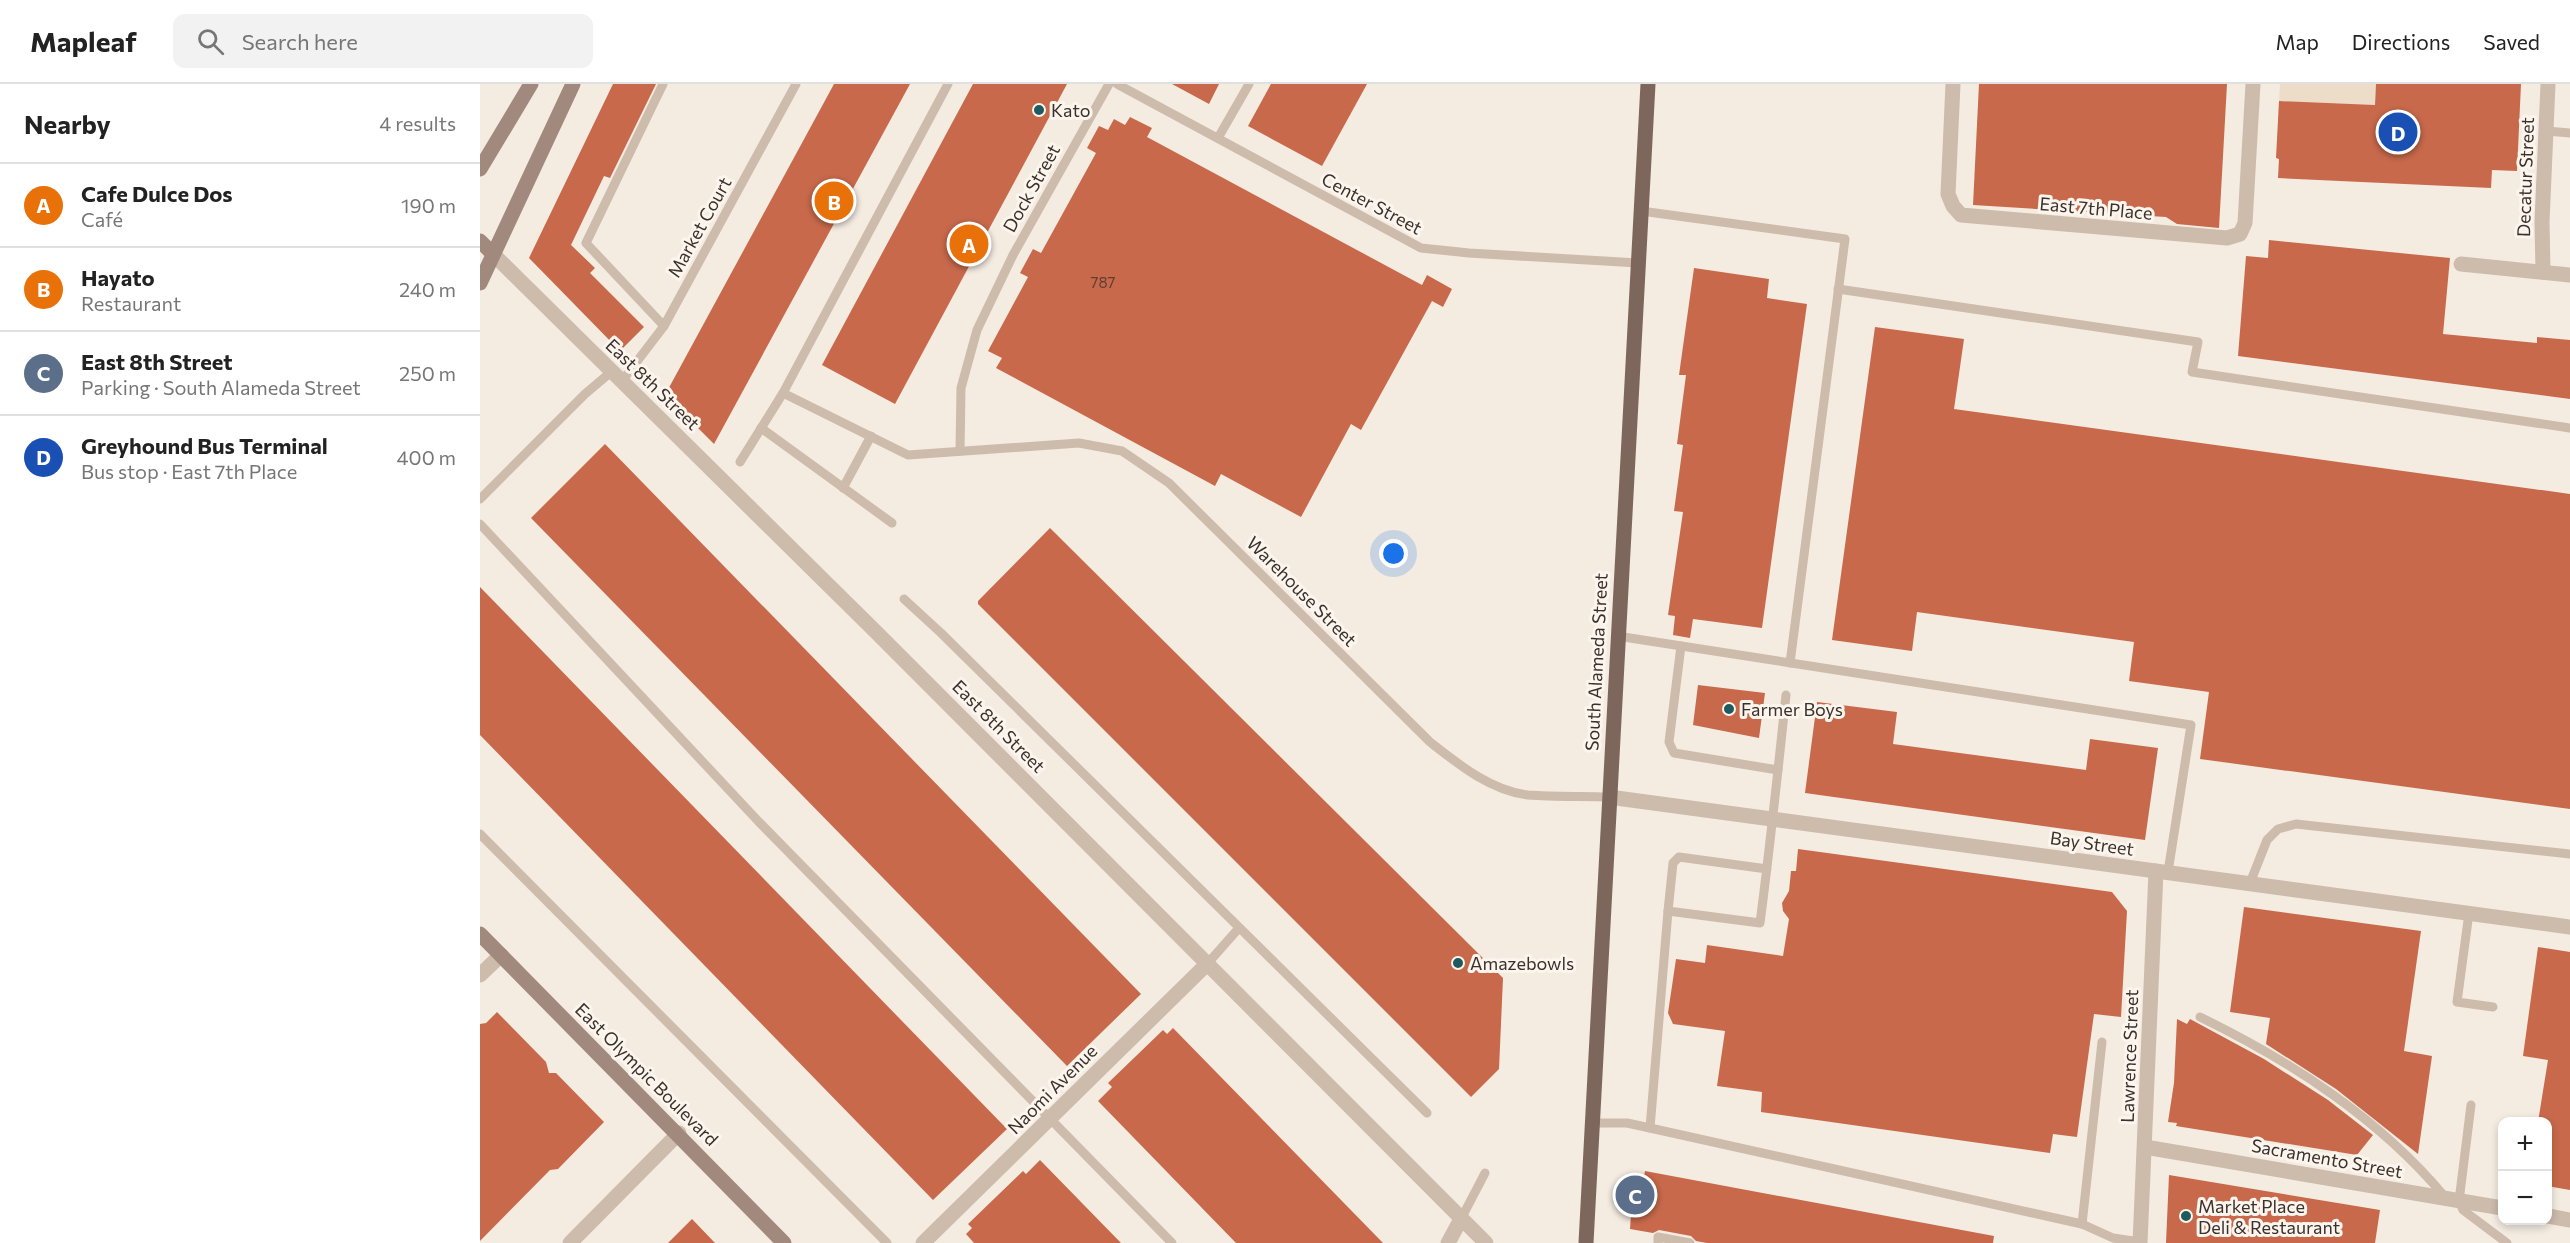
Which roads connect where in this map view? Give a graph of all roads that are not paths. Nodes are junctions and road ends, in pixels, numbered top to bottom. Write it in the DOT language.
graph roads {
  1 [pos="531,84"];
  2 [pos="573,84"];
  3 [pos="663,84"];
  4 [pos="796,84"];
  5 [pos="948,84"];
  6 [pos="1109,84"];
  7 [pos="1117,84"];
  8 [pos="1249,84"];
  9 [pos="1648,84"];
  10 [pos="1953,84"];
  11 [pos="2253,84"];
  12 [pos="2548,84"];
  13 [pos="2546,131"];
  14 [pos="2570,133"];
  15 [pos="1218,138"];
  16 [pos="480,169"];
  17 [pos="1641,211"];
  18 [pos="480,241"];
  19 [pos="493,254"];
  20 [pos="1638,263"];
  21 [pos="2461,264"];
  22 [pos="2543,272"];
  23 [pos="2570,275"];
  24 [pos="480,283"];
  25 [pos="1838,290"];
  26 [pos="664,326"];
  27 [pos="617,377"];
  28 [pos="783,393"];
  29 [pos="761,428"];
  30 [pos="2570,428"];
  31 [pos="871,436"];
  32 [pos="960,451"];
  33 [pos="740,462"];
  34 [pos="843,488"];
  35 [pos="480,499"];
  36 [pos="892,523"];
  37 [pos="480,524"];
  38 [pos="904,599"];
  39 [pos="1617,636"];
  40 [pos="1681,646"];
  41 [pos="1790,663"];
  42 [pos="1786,695"];
  43 [pos="1778,770"];
  44 [pos="1609,797"];
  45 [pos="1774,819"];
  46 [pos="480,834"];
  47 [pos="2570,854"];
  48 [pos="1767,869"];
  49 [pos="2162,872"];
  50 [pos="2250,884"];
  51 [pos="1668,911"];
  52 [pos="2469,913"];
  53 [pos="2570,927"];
  54 [pos="1239,928"];
  55 [pos="480,934"];
  56 [pos="501,955"];
  57 [pos="1208,963"];
  58 [pos="480,975"];
  59 [pos="2493,1006"];
  60 [pos="2200,1017"];
  61 [pos="2102,1042"];
  62 [pos="2471,1106"];
  63 [pos="1427,1113"];
  64 [pos="1049,1120"];
  65 [pos="1592,1123"];
  66 [pos="1650,1128"];
  67 [pos="679,1133"];
  68 [pos="2145,1147"];
  69 [pos="1485,1173"];
  70 [pos="2453,1200"];
  71 [pos="2498,1207"];
  72 [pos="2552,1217"];
  73 [pos="1461,1220"];
  74 [pos="2570,1220"];
  75 [pos="2082,1224"];
  76 [pos="570,1243"];
  77 [pos="784,1243"];
  78 [pos="887,1243"];
  79 [pos="923,1243"];
  80 [pos="1172,1243"];
  81 [pos="1448,1243"];
  82 [pos="1486,1243"];
  83 [pos="1586,1243"];
  84 [pos="1658,1243"];
  85 [pos="1690,1243"];
  86 [pos="2140,1243"];
  87 [pos="2507,1243"];
  1 -- 16 [label="main road"];
  2 -- 19 [label="main road"];
  3 -- 26 [label="lane"];
  4 -- 26 [label="lane, Market Court"];
  5 -- 28 [label="lane"];
  6 -- 32 [label="lane, Dock Street"];
  7 -- 15 [label="lane, Center Street"];
  8 -- 15 [label="lane"];
  9 -- 17 [label="main road, South Alameda Street"];
  10 -- 11 [label="street, East 7th Place"];
  12 -- 13 [label="street, Decatur Street"];
  13 -- 14 [label="lane"];
  13 -- 22 [label="street, Decatur Street"];
  15 -- 20 [label="lane, Center Street"];
  17 -- 20 [label="main road, South Alameda Street"];
  17 -- 25 [label="lane"];
  18 -- 19 [label="main road, East 8th Street"];
  19 -- 24 [label="main road"];
  19 -- 27 [label="street, East 8th Street"];
  20 -- 39 [label="main road, South Alameda Street"];
  21 -- 22 [label="street"];
  22 -- 23 [label="street"];
  25 -- 30 [label="lane"];
  25 -- 41 [label="lane"];
  26 -- 27 [label="lane, Market Court"];
  27 -- 35 [label="lane, Market Court"];
  27 -- 57 [label="street, East 8th Street"];
  28 -- 29 [label="lane"];
  28 -- 31 [label="lane, Warehouse Street"];
  29 -- 33 [label="lane"];
  29 -- 34 [label="lane"];
  31 -- 32 [label="lane, Warehouse Street"];
  31 -- 34 [label="lane"];
  32 -- 44 [label="lane, Warehouse Street"];
  34 -- 36 [label="lane"];
  37 -- 64 [label="lane"];
  38 -- 54 [label="lane"];
  39 -- 40 [label="lane"];
  39 -- 44 [label="main road, South Alameda Street"];
  40 -- 41 [label="lane"];
  40 -- 43 [label="lane"];
  41 -- 49 [label="lane"];
  42 -- 43 [label="lane"];
  43 -- 45 [label="lane"];
  44 -- 45 [label="street, Bay Street"];
  44 -- 65 [label="main road, South Alameda Street"];
  45 -- 48 [label="lane"];
  45 -- 49 [label="street, Bay Street"];
  46 -- 78 [label="lane"];
  47 -- 50 [label="lane"];
  48 -- 51 [label="lane"];
  48 -- 51 [label="lane"];
  49 -- 50 [label="street, Bay Street"];
  49 -- 68 [label="street, Lawrence Street"];
  50 -- 52 [label="street, Bay Street"];
  51 -- 66 [label="lane"];
  52 -- 53 [label="street, Bay Street"];
  52 -- 59 [label="lane"];
  54 -- 57 [label="lane"];
  54 -- 63 [label="lane"];
  55 -- 56 [label="main road, East Olympic Boulevard"];
  56 -- 58 [label="street"];
  56 -- 67 [label="main road, East Olympic Boulevard"];
  57 -- 64 [label="street, Naomi Avenue"];
  57 -- 73 [label="street, East 8th Street"];
  60 -- 70 [label="lane"];
  61 -- 75 [label="lane"];
  62 -- 70 [label="lane"];
  64 -- 79 [label="street, Naomi Avenue"];
  64 -- 80 [label="lane"];
  65 -- 66 [label="lane"];
  65 -- 83 [label="main road, South Alameda Street"];
  66 -- 75 [label="lane"];
  67 -- 76 [label="street"];
  67 -- 77 [label="main road, East Olympic Boulevard"];
  68 -- 70 [label="street, Sacramento Street"];
  68 -- 86 [label="street, Lawrence Street"];
  69 -- 73 [label="lane"];
  70 -- 71 [label="street, Sacramento Street"];
  70 -- 87 [label="lane"];
  72 -- 74 [label="street"];
  73 -- 81 [label="street"];
  73 -- 82 [label="street, East 8th Street"];
  75 -- 86 [label="lane"];
  84 -- 85 [label="lane"];
}
